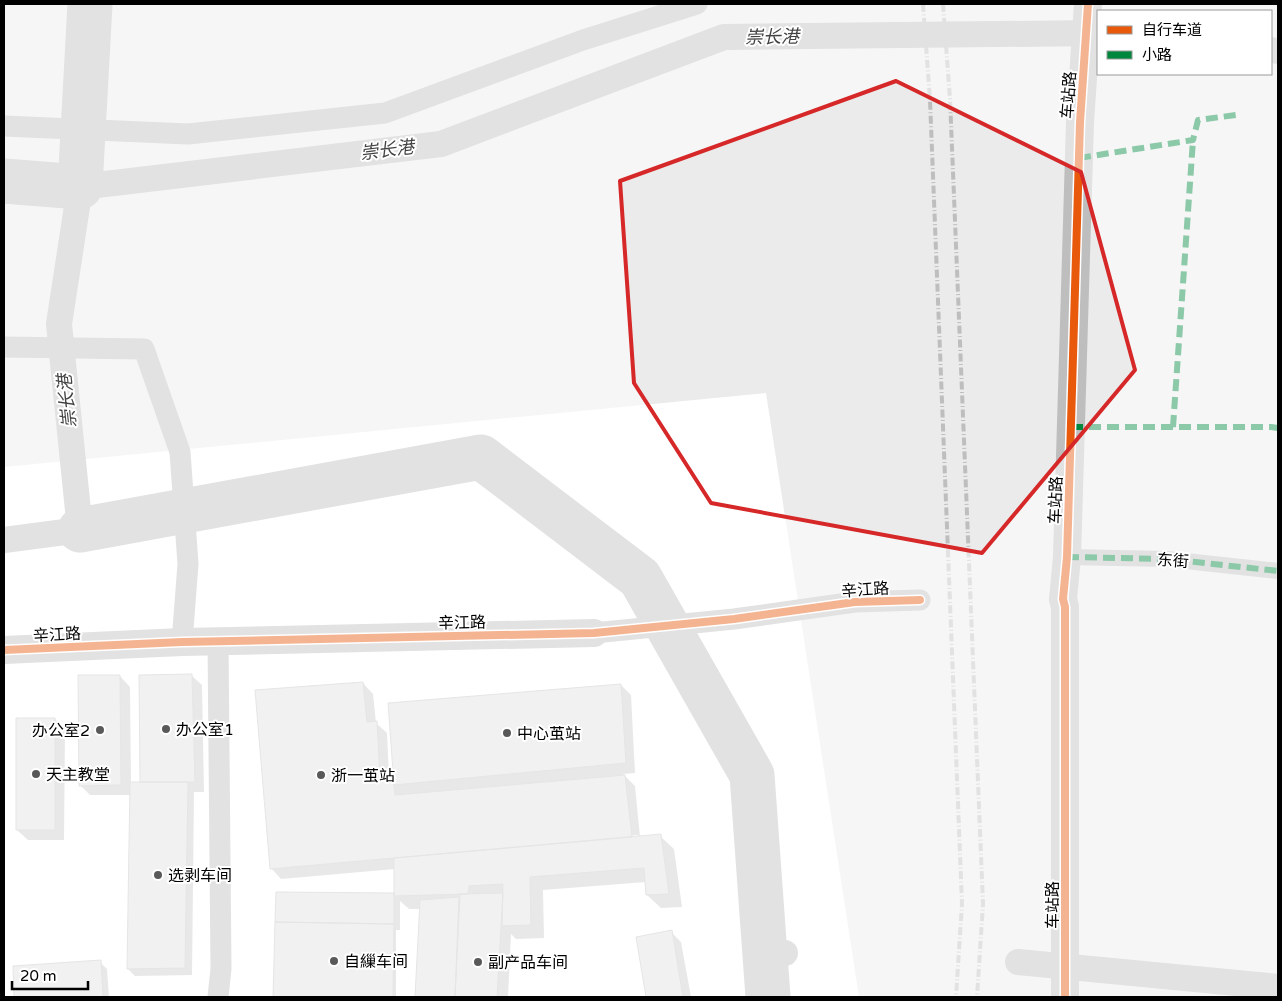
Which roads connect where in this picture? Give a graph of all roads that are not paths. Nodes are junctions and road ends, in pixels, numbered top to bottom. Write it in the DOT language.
graph roads {
  1 [pos="697,4"];
  2 [pos="1088,4"];
  3 [pos="4,126"];
  4 [pos="7,347"];
  5 [pos="1067,557"];
  6 [pos="1278,571"];
  7 [pos="920,600"];
  8 [pos="594,633"];
  9 [pos="218,641"];
  10 [pos="182,642"];
  11 [pos="4,650"];
  12 [pos="1065,994"];
  13 [pos="218,997"];
  1 -- 3 [label="street"];
  2 -- 5 [label="street, 车站路"];
  4 -- 10 [label="street"];
  5 -- 6 [label="street, 东街"];
  5 -- 12 [label="street, 车站路"];
  7 -- 8 [label="street, 辛江路"];
  8 -- 9 [label="street, 辛江路"];
  9 -- 10 [label="street, 辛江路"];
  9 -- 13 [label="street"];
  10 -- 11 [label="street, 辛江路"];
}
